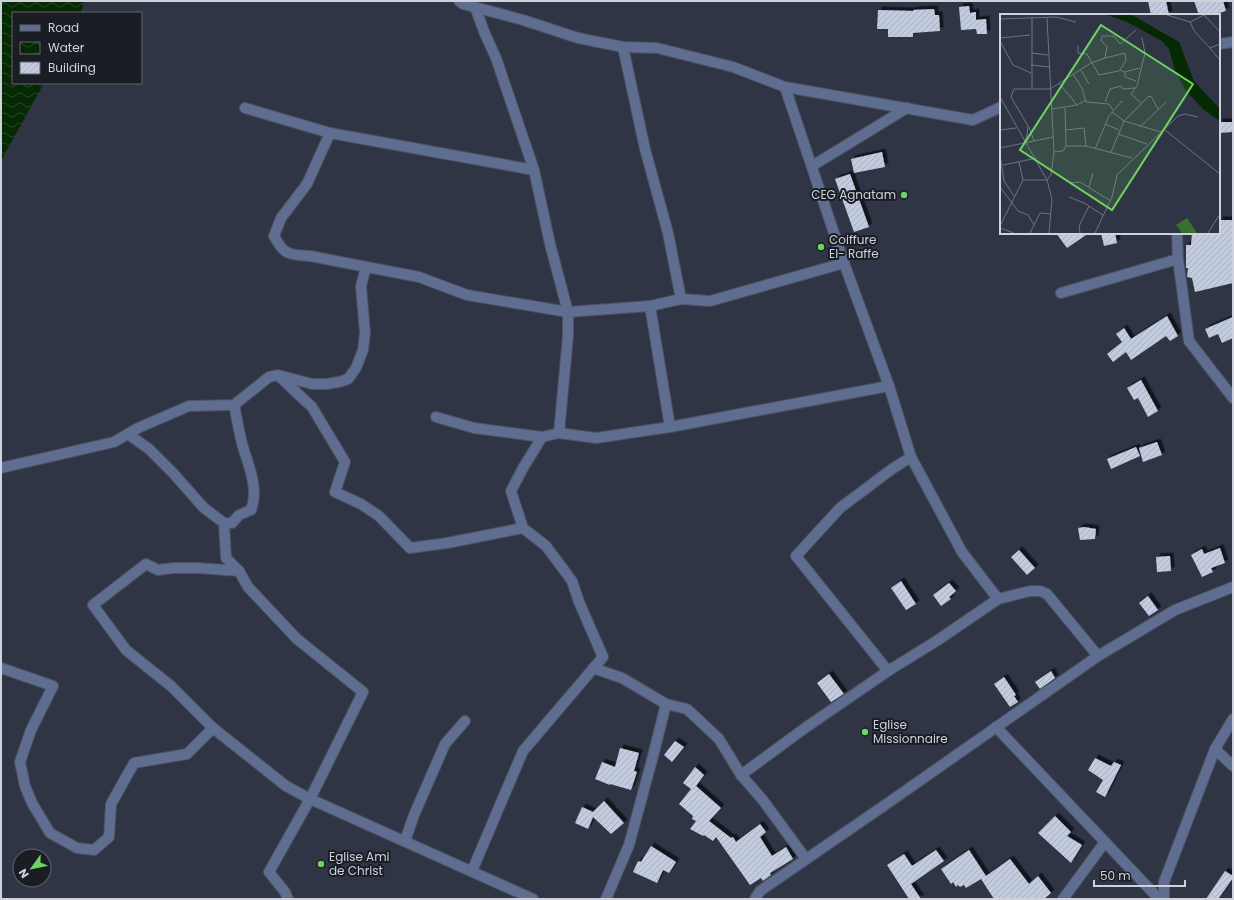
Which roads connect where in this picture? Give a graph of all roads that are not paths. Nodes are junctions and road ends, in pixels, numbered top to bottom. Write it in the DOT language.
graph roads {
  1 [pos="459,1"];
  2 [pos="475,7"];
  3 [pos="1233,42"];
  4 [pos="1220,44"];
  5 [pos="623,47"];
  6 [pos="785,87"];
  7 [pos="1000,107"];
  8 [pos="245,108"];
  9 [pos="907,108"];
  10 [pos="330,133"];
  11 [pos="812,166"];
  12 [pos="534,170"];
  13 [pos="1177,234"];
  14 [pos="1178,259"];
  15 [pos="844,263"];
  16 [pos="366,267"];
  17 [pos="1061,293"];
  18 [pos="682,299"];
  19 [pos="650,306"];
  20 [pos="568,312"];
  21 [pos="278,375"];
  22 [pos="889,386"];
  23 [pos="1233,398"];
  24 [pos="234,405"];
  25 [pos="436,417"];
  26 [pos="670,427"];
  27 [pos="560,433"];
  28 [pos="128,434"];
  29 [pos="542,437"];
  30 [pos="908,448"];
  31 [pos="1,468"];
  32 [pos="224,523"];
  33 [pos="523,528"];
  34 [pos="239,571"];
  35 [pos="1233,587"];
  36 [pos="998,598"];
  37 [pos="1098,656"];
  38 [pos="1,668"];
  39 [pos="593,668"];
  40 [pos="888,671"];
  41 [pos="666,704"];
  42 [pos="1233,719"];
  43 [pos="465,721"];
  44 [pos="996,727"];
  45 [pos="214,728"];
  46 [pos="1215,749"];
  47 [pos="1233,766"];
  48 [pos="741,775"];
  49 [pos="310,799"];
  50 [pos="405,841"];
  51 [pos="1105,842"];
  52 [pos="806,859"];
  53 [pos="472,871"];
  54 [pos="288,899"];
  55 [pos="533,899"];
  56 [pos="606,899"];
  57 [pos="755,899"];
  58 [pos="1063,899"];
  59 [pos="1159,899"];
  60 [pos="1164,899"];
  1 -- 2 [label="street"];
  2 -- 5 [label="street"];
  2 -- 12 [label="street"];
  3 -- 4 [label="street"];
  5 -- 6 [label="street"];
  5 -- 18 [label="street"];
  6 -- 9 [label="street"];
  6 -- 11 [label="street"];
  7 -- 9 [label="street"];
  8 -- 10 [label="street"];
  9 -- 11 [label="street"];
  10 -- 12 [label="street"];
  10 -- 16 [label="street"];
  11 -- 15 [label="street"];
  12 -- 20 [label="street"];
  13 -- 14 [label="street"];
  14 -- 17 [label="street"];
  14 -- 23 [label="street"];
  15 -- 18 [label="street"];
  15 -- 22 [label="street"];
  16 -- 20 [label="street"];
  16 -- 21 [label="street"];
  18 -- 19 [label="street"];
  19 -- 20 [label="street"];
  19 -- 26 [label="street"];
  20 -- 27 [label="street"];
  21 -- 24 [label="street"];
  21 -- 33 [label="street"];
  22 -- 26 [label="street"];
  22 -- 30 [label="street"];
  24 -- 28 [label="street"];
  24 -- 32 [label="street"];
  25 -- 29 [label="street"];
  26 -- 27 [label="street"];
  27 -- 29 [label="street"];
  28 -- 31 [label="street"];
  28 -- 32 [label="street"];
  29 -- 33 [label="street"];
  30 -- 36 [label="street"];
  30 -- 40 [label="street"];
  32 -- 34 [label="street"];
  33 -- 39 [label="street"];
  34 -- 45 [label="street"];
  34 -- 49 [label="street"];
  35 -- 37 [label="street"];
  36 -- 37 [label="street"];
  36 -- 40 [label="street"];
  37 -- 44 [label="street"];
  38 -- 45 [label="street"];
  39 -- 41 [label="street"];
  39 -- 53 [label="street"];
  40 -- 48 [label="street"];
  41 -- 48 [label="street"];
  41 -- 56 [label="street"];
  42 -- 46 [label="street"];
  43 -- 50 [label="street"];
  44 -- 51 [label="street"];
  44 -- 52 [label="street"];
  45 -- 49 [label="street"];
  46 -- 47 [label="street"];
  46 -- 60 [label="street"];
  48 -- 52 [label="street"];
  49 -- 50 [label="street"];
  49 -- 54 [label="street"];
  50 -- 53 [label="street"];
  51 -- 58 [label="street"];
  51 -- 59 [label="street"];
  52 -- 57 [label="street"];
  53 -- 55 [label="street"];
}
